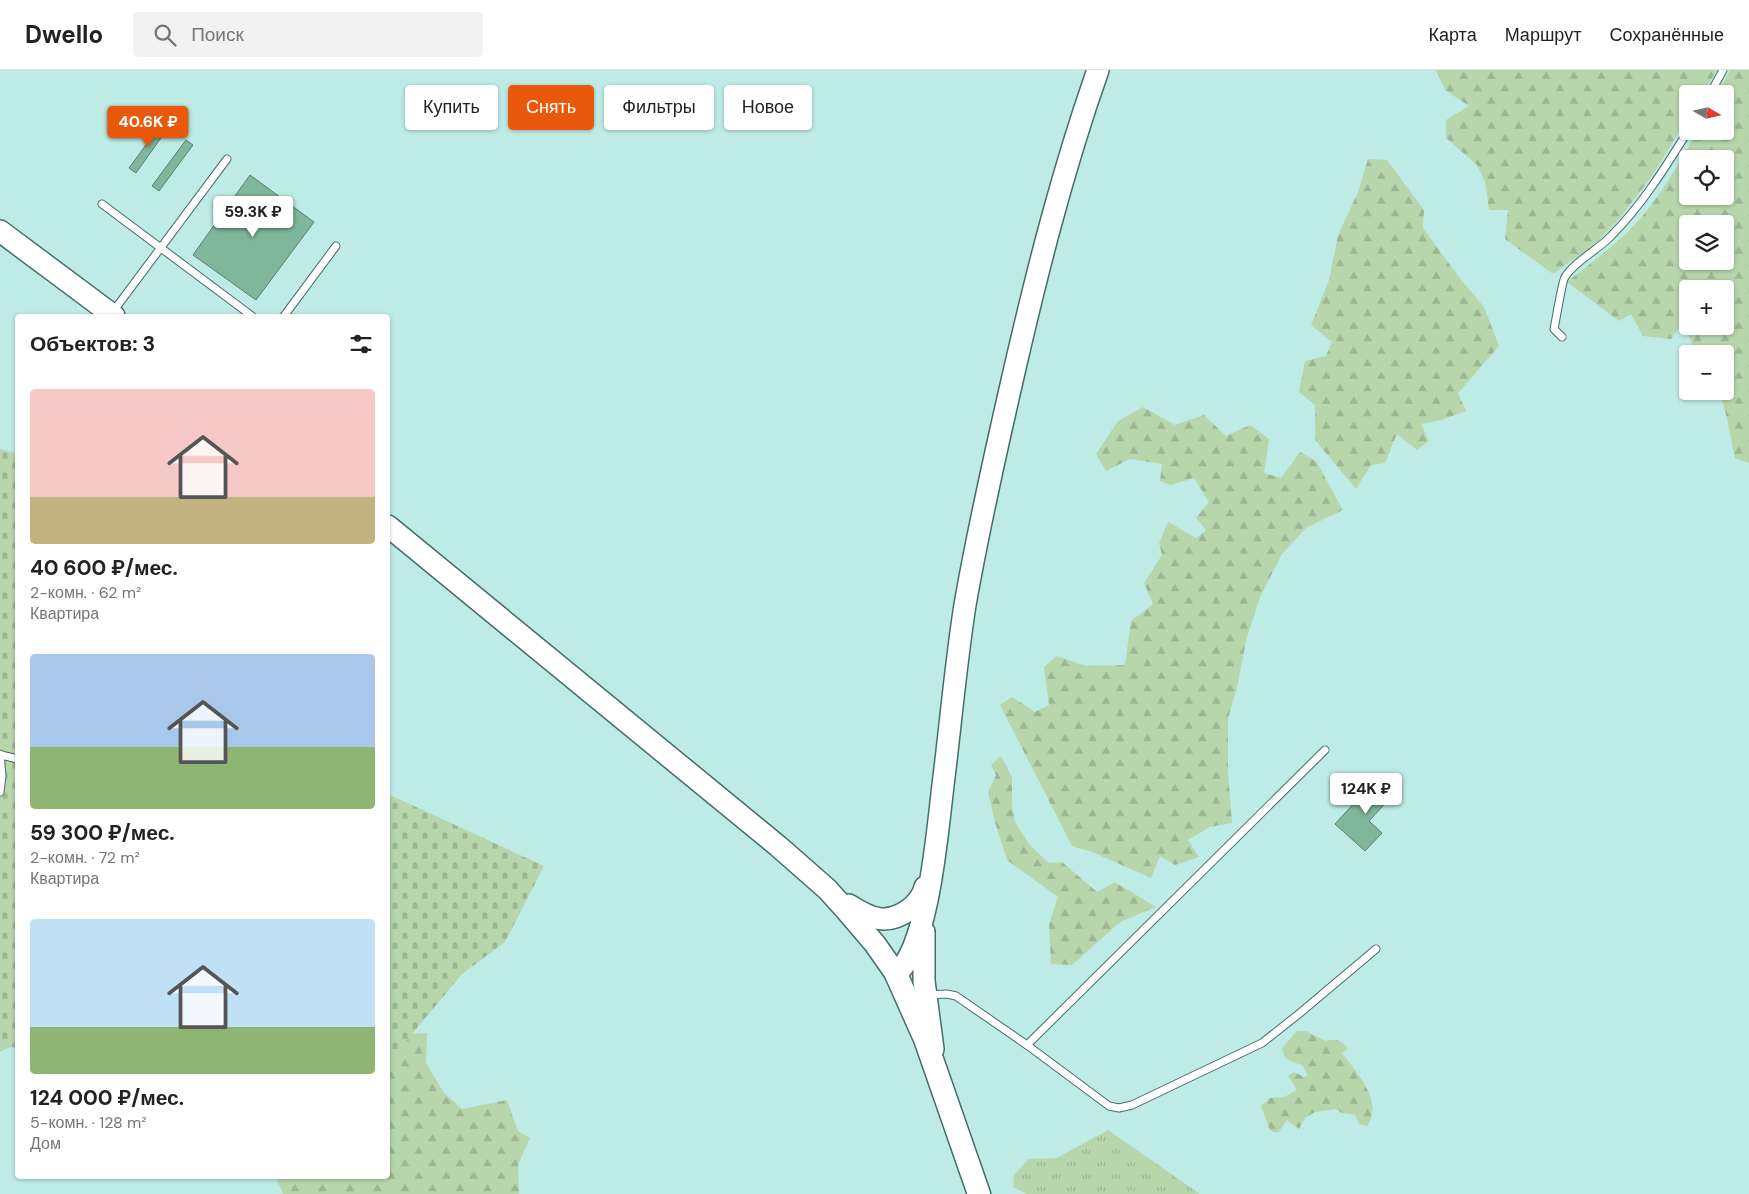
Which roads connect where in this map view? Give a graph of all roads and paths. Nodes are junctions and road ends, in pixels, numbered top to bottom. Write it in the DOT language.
graph roads {
  1 [pos="1098,70"];
  2 [pos="1723,70"];
  3 [pos="1715,85"];
  4 [pos="1682,140"];
  5 [pos="226,159"];
  6 [pos="102,204"];
  7 [pos="0,231"];
  8 [pos="336,246"];
  9 [pos="160,247"];
  10 [pos="111,314"];
  11 [pos="113,314"];
  12 [pos="249,314"];
  13 [pos="285,314"];
  14 [pos="1562,337"];
  15 [pos="390,528"];
  16 [pos="1325,750"];
  17 [pos="0,754"];
  18 [pos="15,758"];
  19 [pos="0,792"];
  20 [pos="934,858"];
  21 [pos="827,889"];
  22 [pos="926,907"];
  23 [pos="1376,949"];
  24 [pos="896,974"];
  25 [pos="927,995"];
  26 [pos="1027,1045"];
  27 [pos="945,1095"];
  28 [pos="979,1194"];
  1 -- 20 [label="main road"];
  2 -- 3 [label="lane"];
  4 -- 14 [label="lane"];
  5 -- 9 [label="lane"];
  6 -- 9 [label="lane"];
  7 -- 10 [label="main road"];
  8 -- 13 [label="lane"];
  9 -- 11 [label="lane"];
  9 -- 12 [label="lane"];
  15 -- 21 [label="main road"];
  16 -- 26 [label="lane"];
  17 -- 18 [label="lane"];
  17 -- 19 [label="lane"];
  20 -- 21 [label="main road"];
  20 -- 22 [label="main road"];
  21 -- 24 [label="main road"];
  22 -- 24 [label="main road"];
  22 -- 25 [label="main road"];
  23 -- 26 [label="lane"];
  24 -- 27 [label="highway"];
  25 -- 26 [label="lane"];
  25 -- 27 [label="main road"];
  27 -- 28 [label="highway"];
}
